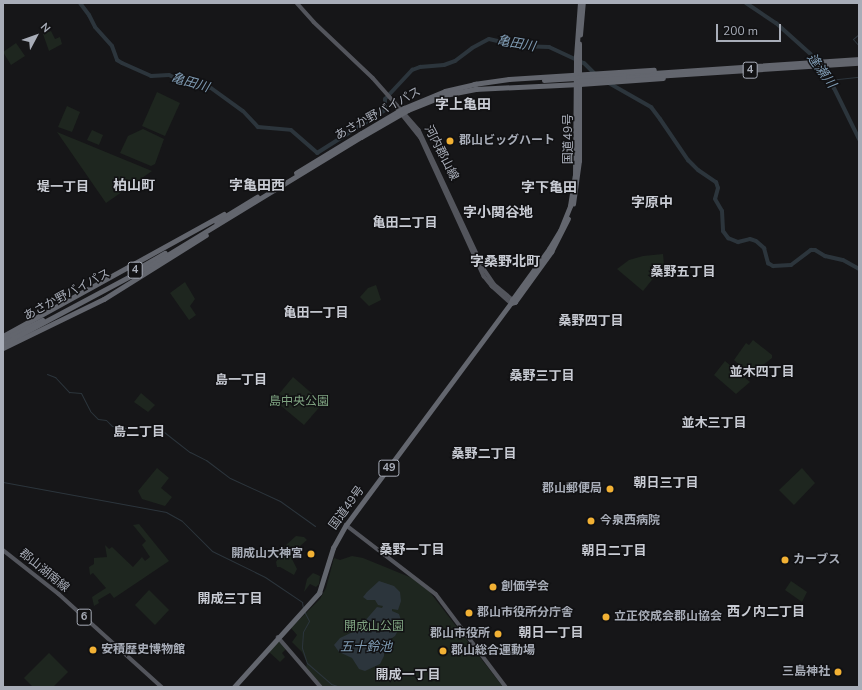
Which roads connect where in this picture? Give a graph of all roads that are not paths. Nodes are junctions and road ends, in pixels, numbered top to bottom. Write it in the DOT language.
graph roads {
  1 [pos="297,3"];
  2 [pos="580,3"];
  3 [pos="583,3"];
  4 [pos="578,57"];
  5 [pos="859,59"];
  6 [pos="826,63"];
  7 [pos="859,63"];
  8 [pos="811,64"];
  9 [pos="705,68"];
  10 [pos="688,74"];
  11 [pos="577,75"];
  12 [pos="624,76"];
  13 [pos="578,84"];
  14 [pos="475,86"];
  15 [pos="360,136"];
  16 [pos="263,194"];
  17 [pos="223,222"];
  18 [pos="514,302"];
  19 [pos="3,336"];
  20 [pos="3,340"];
  21 [pos="3,344"];
  22 [pos="3,348"];
  23 [pos="346,525"];
  24 [pos="3,550"];
  25 [pos="278,638"];
  26 [pos="162,687"];
  27 [pos="234,687"];
  28 [pos="321,687"];
  29 [pos="506,687"];
  1 -- 18 [label="main road, 河内郡山線"];
  2 -- 4 [label="highway, 国道49号 / 49"];
  3 -- 4 [label="highway, 国道49号 / 49"];
  4 -- 11 [label="highway, 国道49号 / 49"];
  5 -- 6 [label="highway, あさか野バイパス / 4"];
  6 -- 7 [label="highway, あさか野バイパス / 4"];
  6 -- 8 [label="highway, あさか野バイパス / 4"];
  8 -- 9 [label="highway, あさか野バイパス / 4"];
  8 -- 10 [label="highway, あさか野バイパス / 4"];
  9 -- 11 [label="highway"];
  9 -- 12 [label="highway, あさか野バイパス / 4"];
  10 -- 12 [label="highway, あさか野バイパス / 4"];
  10 -- 13 [label="highway"];
  11 -- 13 [label="highway, 国道49号 / 49"];
  11 -- 14 [label="highway"];
  12 -- 14 [label="highway, あさか野バイパス / 4, bridge"];
  13 -- 14 [label="highway"];
  13 -- 18 [label="highway, 国道49号 / 49"];
  14 -- 15 [label="highway, あさか野バイパス / 4, bridge"];
  15 -- 16 [label="highway, あさか野バイパス / 4"];
  15 -- 17 [label="highway, あさか野バイパス / 4"];
  16 -- 19 [label="highway"];
  16 -- 20 [label="highway, あさか野バイパス / 4"];
  17 -- 21 [label="highway, あさか野バイパス / 4"];
  17 -- 22 [label="highway"];
  18 -- 23 [label="highway, 国道49号 / 49"];
  23 -- 25 [label="highway, 国道49号 / 49"];
  23 -- 29 [label="main road"];
  24 -- 26 [label="main road, 郡山湖南線 / 6"];
  25 -- 27 [label="highway, 国道49号 / 49"];
  25 -- 28 [label="main road"];
}
